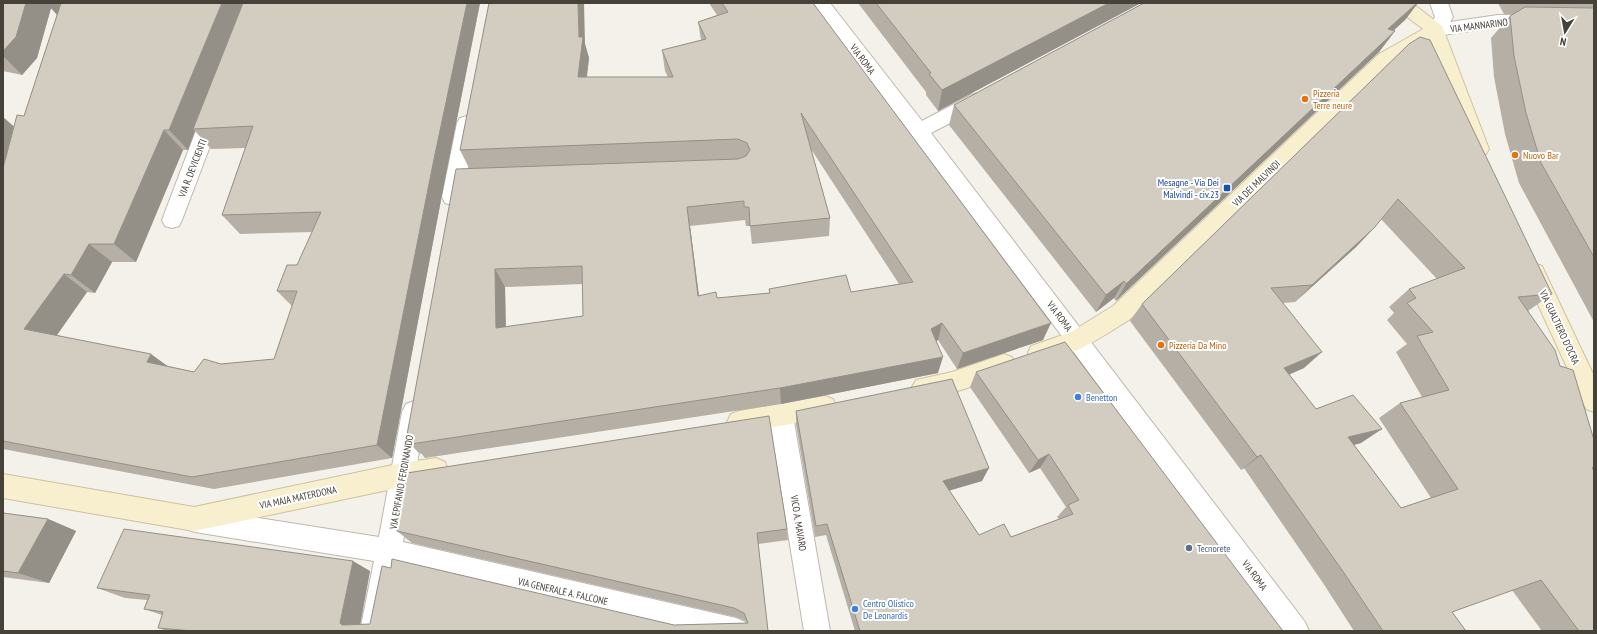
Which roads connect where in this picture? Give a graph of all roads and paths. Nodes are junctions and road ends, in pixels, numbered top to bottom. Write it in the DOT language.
graph roads {
  1 [pos="821,3"];
  2 [pos="1400,3"];
  3 [pos="1439,3"];
  4 [pos="1594,22"];
  5 [pos="1436,30"];
  6 [pos="996,90"];
  7 [pos="219,97"];
  8 [pos="471,102"];
  9 [pos="919,131"];
  10 [pos="1486,168"];
  11 [pos="449,218"];
  12 [pos="172,220"];
  13 [pos="1526,253"];
  14 [pos="1078,340"];
  15 [pos="418,389"];
  16 [pos="906,391"];
  17 [pos="1594,402"];
  18 [pos="844,403"];
  19 [pos="781,416"];
  20 [pos="719,426"];
  21 [pos="460,466"];
  22 [pos="402,475"];
  23 [pos="3,486"];
  24 [pos="194,519"];
  25 [pos="390,551"];
  26 [pos="373,631"];
  27 [pos="736,631"];
  28 [pos="817,631"];
  29 [pos="1296,631"];
  1 -- 9 [label="street, VIA ROMA"];
  2 -- 5 [label="main road"];
  3 -- 5 [label="street"];
  4 -- 5 [label="street, VIA MANNARINO"];
  5 -- 10 [label="main road"];
  5 -- 14 [label="main road, VIA DEI MALVINDI"];
  6 -- 9 [label="street"];
  7 -- 12 [label="street, VIA R. DEVICIENTI"];
  8 -- 11 [label="street"];
  9 -- 14 [label="street, VIA ROMA"];
  13 -- 17 [label="main road, VIA GUALTIERO D'OCRA"];
  14 -- 16 [label="main road, VIA DEI MALVINDI"];
  14 -- 29 [label="street, VIA ROMA"];
  15 -- 22 [label="street, VIA EPIFANIO FERDINANDO"];
  18 -- 19 [label="main road"];
  19 -- 20 [label="main road"];
  19 -- 28 [label="street, VICO A. MAVARO"];
  21 -- 22 [label="main road, VIA MAJA MATERDONA"];
  22 -- 24 [label="main road, VIA MAJA MATERDONA"];
  22 -- 25 [label="street, VIA EPIFANIO FERDINANDO"];
  23 -- 24 [label="main road, VIA MAJA MATERDONA"];
  24 -- 25 [label="street, VIA MAJA MATERDONA"];
  25 -- 26 [label="street, VIA EPIFANIO FERDINANDO"];
  25 -- 27 [label="street, VIA GENERALE A. FALCONE"];
}
